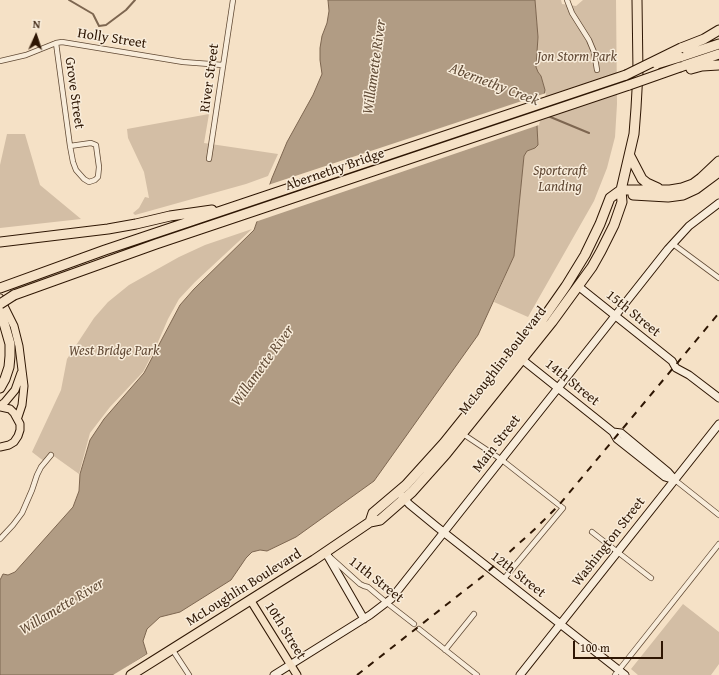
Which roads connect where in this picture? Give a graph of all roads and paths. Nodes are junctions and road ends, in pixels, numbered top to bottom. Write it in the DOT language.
graph roads {
  1 [pos="233,0"];
  2 [pos="567,0"];
  3 [pos="637,0"];
  4 [pos="719,30"];
  5 [pos="56,43"];
  6 [pos="719,44"];
  7 [pos="680,52"];
  8 [pos="719,54"];
  9 [pos="0,61"];
  10 [pos="223,64"];
  11 [pos="719,65"];
  12 [pos="680,69"];
  13 [pos="597,70"];
  14 [pos="70,146"];
  15 [pos="630,156"];
  16 [pos="209,160"];
  17 [pos="719,161"];
  18 [pos="719,172"];
  19 [pos="620,190"];
  20 [pos="663,190"];
  21 [pos="719,203"];
  22 [pos="235,206"];
  23 [pos="0,242"];
  24 [pos="673,244"];
  25 [pos="719,278"];
  26 [pos="578,286"];
  27 [pos="0,288"];
  28 [pos="14,295"];
  29 [pos="0,299"];
  30 [pos="0,304"];
  31 [pos="0,309"];
  32 [pos="615,316"];
  33 [pos="519,357"];
  34 [pos="22,371"];
  35 [pos="0,388"];
  36 [pos="558,388"];
  37 [pos="719,398"];
  38 [pos="0,406"];
  39 [pos="18,418"];
  40 [pos="719,424"];
  41 [pos="463,434"];
  42 [pos="9,445"];
  43 [pos="0,447"];
  44 [pos="0,452"];
  45 [pos="51,455"];
  46 [pos="502,460"];
  47 [pos="675,480"];
  48 [pos="398,492"];
  49 [pos="404,499"];
  50 [pos="719,515"];
  51 [pos="370,522"];
  52 [pos="444,532"];
  53 [pos="592,532"];
  54 [pos="0,539"];
  55 [pos="719,544"];
  56 [pos="618,552"];
  57 [pos="326,553"];
  58 [pos="651,578"];
  59 [pos="503,580"];
  60 [pos="251,601"];
  61 [pos="387,603"];
  62 [pos="474,614"];
  63 [pos="364,619"];
  64 [pos="414,624"];
  65 [pos="560,624"];
  66 [pos="419,628"];
  67 [pos="171,650"];
  68 [pos="445,650"];
  69 [pos="291,665"];
  70 [pos="619,673"];
  71 [pos="131,675"];
  72 [pos="189,675"];
  73 [pos="274,675"];
  74 [pos="297,675"];
  75 [pos="477,675"];
  76 [pos="520,675"];
  1 -- 10 [label="street, River Street"];
  2 -- 13 [label="street"];
  3 -- 15 [label="highway, McLoughlin Boulevard"];
  4 -- 7 [label="highway"];
  5 -- 9 [label="street, Holly Street"];
  5 -- 10 [label="street, Holly Street"];
  5 -- 14 [label="street, Grove Street"];
  6 -- 7 [label="highway"];
  7 -- 22 [label="highway, Abernethy Bridge, bridge"];
  8 -- 12 [label="highway"];
  10 -- 16 [label="street, River Street"];
  11 -- 12 [label="highway"];
  12 -- 28 [label="highway, Abernethy Bridge, bridge"];
  14 -- 14 [label="street, Grove Street"];
  15 -- 19 [label="highway, McLoughlin Boulevard"];
  15 -- 20 [label="highway"];
  17 -- 20 [label="highway"];
  18 -- 19 [label="highway"];
  19 -- 20 [label="highway"];
  19 -- 26 [label="highway, McLoughlin Boulevard"];
  19 -- 33 [label="highway, McLoughlin Boulevard"];
  21 -- 24 [label="street, Main Street"];
  22 -- 23 [label="highway"];
  22 -- 27 [label="highway, Abernethy Bridge"];
  24 -- 25 [label="street"];
  24 -- 32 [label="street, Main Street"];
  26 -- 32 [label="street, 15th Street"];
  26 -- 33 [label="highway, McLoughlin Boulevard"];
  28 -- 29 [label="highway, Abernethy Bridge, bridge"];
  28 -- 30 [label="highway, bridge"];
  29 -- 34 [label="main road"];
  31 -- 35 [label="highway"];
  32 -- 36 [label="street, Main Street"];
  32 -- 37 [label="street, 15th Street"];
  33 -- 36 [label="street, 14th Street"];
  33 -- 41 [label="highway, McLoughlin Boulevard"];
  33 -- 48 [label="highway, McLoughlin Boulevard"];
  34 -- 38 [label="main road"];
  34 -- 39 [label="main road"];
  36 -- 46 [label="street, Main Street"];
  36 -- 47 [label="street, 14th Street"];
  38 -- 39 [label="main road"];
  39 -- 42 [label="main road"];
  40 -- 47 [label="street, Washington Street"];
  41 -- 46 [label="street"];
  41 -- 49 [label="highway, McLoughlin Boulevard"];
  42 -- 43 [label="main road"];
  42 -- 44 [label="street"];
  45 -- 54 [label="street"];
  46 -- 52 [label="street, Main Street"];
  46 -- 59 [label="street"];
  47 -- 50 [label="street, 14th Street"];
  47 -- 56 [label="street, Washington Street"];
  48 -- 49 [label="street, 12th Street"];
  48 -- 51 [label="highway, McLoughlin Boulevard"];
  49 -- 51 [label="highway, McLoughlin Boulevard"];
  49 -- 52 [label="street, 12th Street"];
  51 -- 57 [label="highway, McLoughlin Boulevard"];
  52 -- 59 [label="street, 12th Street"];
  52 -- 61 [label="street, Main Street"];
  53 -- 56 [label="street"];
  55 -- 70 [label="street"];
  56 -- 58 [label="street"];
  56 -- 65 [label="street, Washington Street"];
  57 -- 60 [label="highway, McLoughlin Boulevard"];
  57 -- 61 [label="street, 11th Street"];
  57 -- 63 [label="street"];
  59 -- 65 [label="street, 12th Street"];
  60 -- 67 [label="highway, McLoughlin Boulevard"];
  60 -- 69 [label="main road, 10th Street"];
  61 -- 63 [label="street, Main Street"];
  61 -- 64 [label="street, 11th Street"];
  62 -- 68 [label="street"];
  63 -- 69 [label="street, Main Street"];
  65 -- 70 [label="street, 12th Street"];
  65 -- 76 [label="street, Washington Street"];
  66 -- 68 [label="street"];
  67 -- 71 [label="highway, McLoughlin Boulevard"];
  67 -- 72 [label="street"];
  68 -- 75 [label="street"];
  69 -- 73 [label="street, Main Street"];
  69 -- 74 [label="main road, 10th Street"];
}
